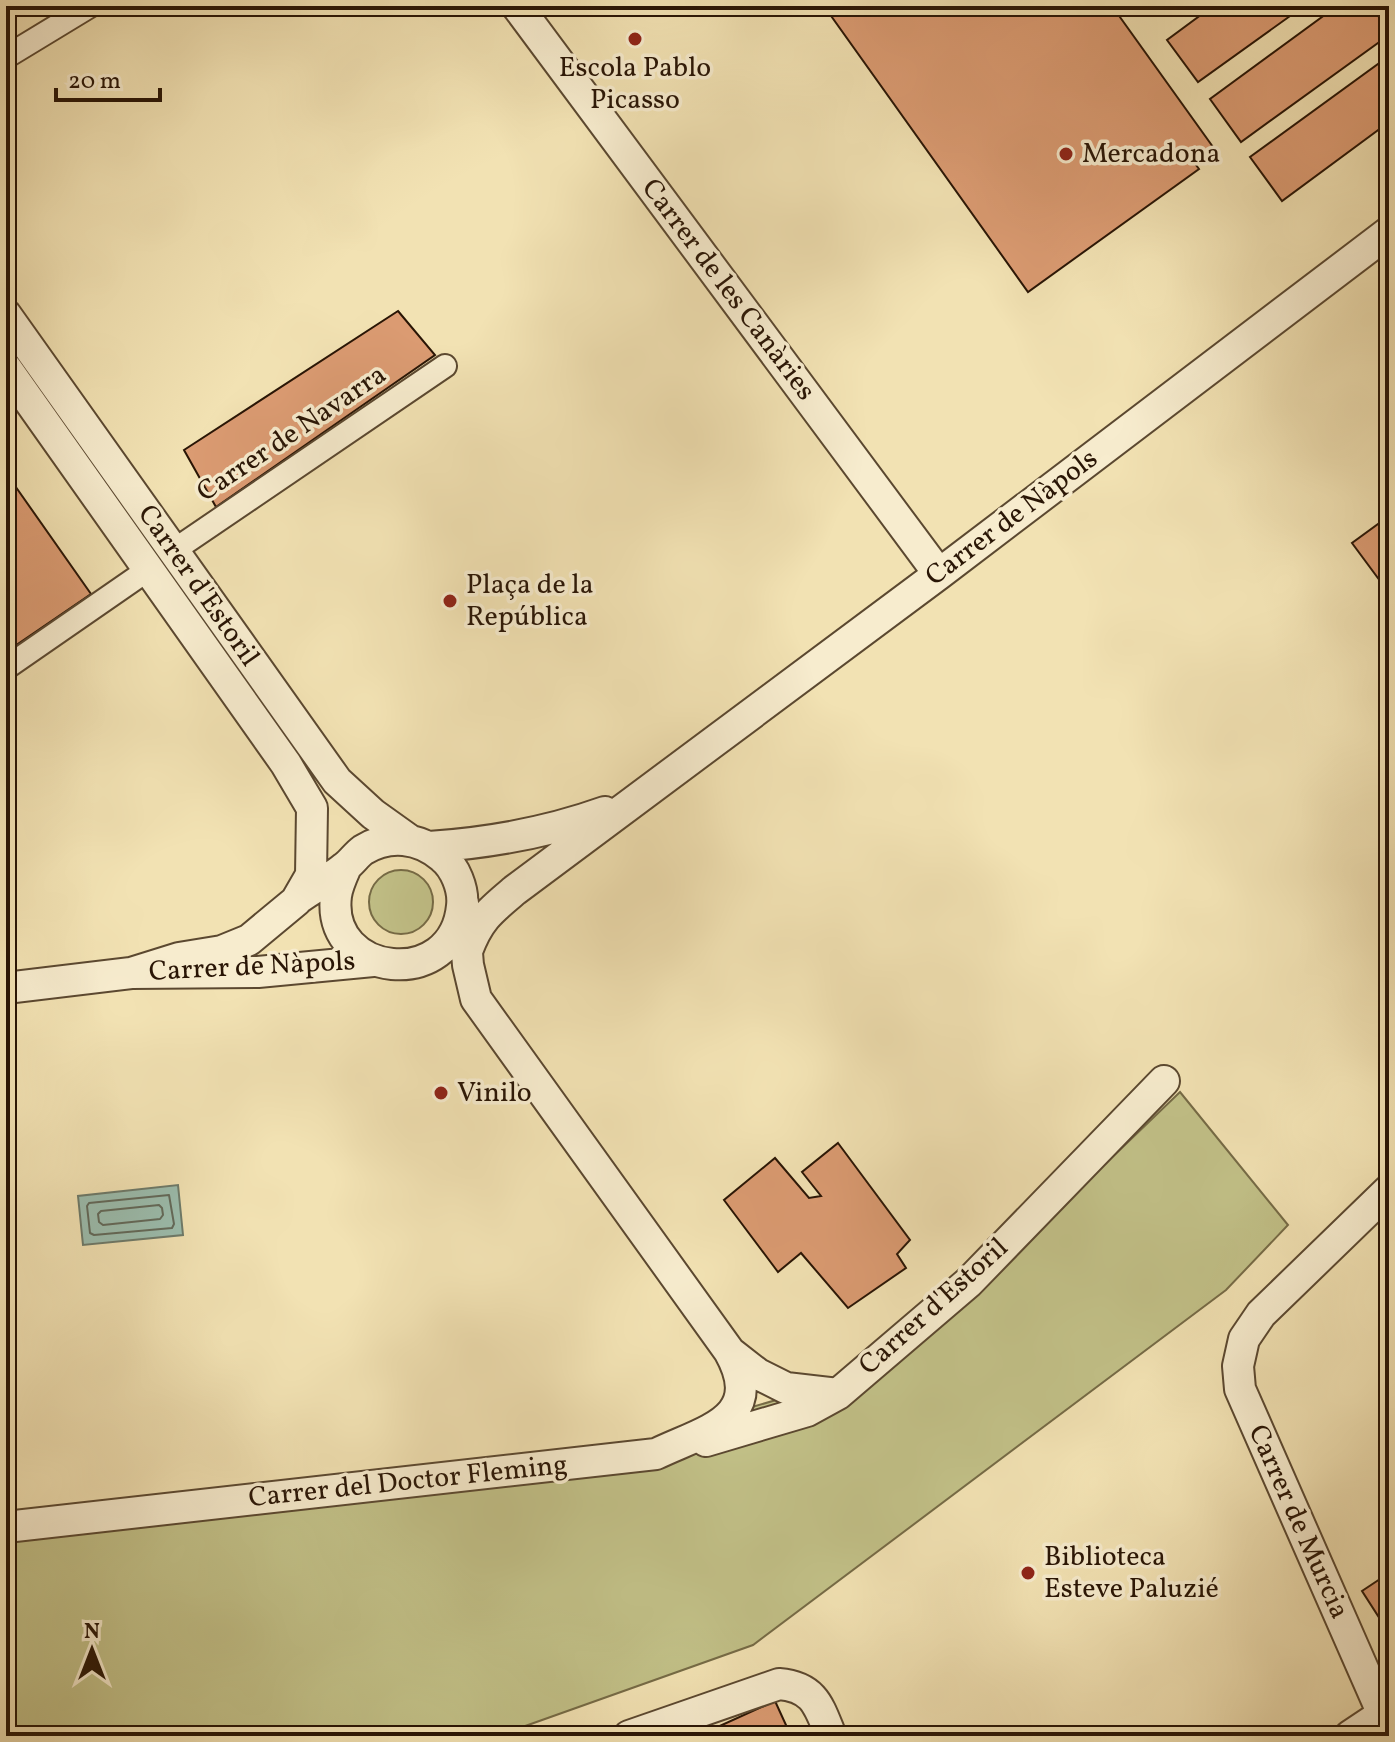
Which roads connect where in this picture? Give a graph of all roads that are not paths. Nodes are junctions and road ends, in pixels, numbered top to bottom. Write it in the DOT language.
graph roads {
  1 [pos="90,6"];
  2 [pos="517,6"];
  3 [pos="6,57"];
  4 [pos="1389,232"];
  5 [pos="6,315"];
  6 [pos="445,366"];
  7 [pos="6,368"];
  8 [pos="173,551"];
  9 [pos="149,569"];
  10 [pos="939,574"];
  11 [pos="6,668"];
  12 [pos="634,801"];
  13 [pos="419,843"];
  14 [pos="324,884"];
  15 [pos="463,903"];
  16 [pos="467,953"];
  17 [pos="373,961"];
  18 [pos="131,973"];
  19 [pos="6,988"];
  20 [pos="1164,1081"];
  21 [pos="1389,1190"];
  22 [pos="729,1351"];
  23 [pos="838,1394"];
  24 [pos="656,1454"];
  25 [pos="6,1527"];
  26 [pos="1387,1718"];
  27 [pos="629,1736"];
  28 [pos="831,1736"];
  29 [pos="1350,1736"];
  1 -- 3 [label="street"];
  2 -- 10 [label="street, Carrer de les Canàries"];
  4 -- 10 [label="street, Carrer de Nàpols"];
  5 -- 8 [label="street, Carrer d'Estoril"];
  6 -- 8 [label="street, Carrer de Navarra"];
  7 -- 9 [label="street, Carrer d'Estoril"];
  8 -- 13 [label="street, Carrer d'Estoril"];
  9 -- 11 [label="street"];
  9 -- 14 [label="street, Carrer d'Estoril"];
  10 -- 12 [label="street, Carrer de Nàpols"];
  12 -- 13 [label="street, Carrer de Nàpols"];
  12 -- 16 [label="street, Carrer de Nàpols"];
  13 -- 14 [label="street"];
  13 -- 15 [label="street"];
  14 -- 17 [label="street"];
  14 -- 18 [label="street, Carrer de Nàpols"];
  15 -- 16 [label="street, Carrer del Doctor Fleming"];
  15 -- 17 [label="street"];
  16 -- 22 [label="street, Carrer del Doctor Fleming"];
  17 -- 18 [label="street, Carrer de Nàpols"];
  18 -- 19 [label="street, Carrer de Nàpols"];
  20 -- 23 [label="street, Carrer d'Estoril"];
  21 -- 26 [label="street, Carrer de Murcia"];
  22 -- 23 [label="street, Carrer del Doctor Fleming"];
  22 -- 24 [label="street, Carrer del Doctor Fleming"];
  23 -- 24 [label="street, Carrer d'Estoril"];
  24 -- 25 [label="street, Carrer del Doctor Fleming"];
  26 -- 29 [label="street"];
  27 -- 28 [label="street"];
}
